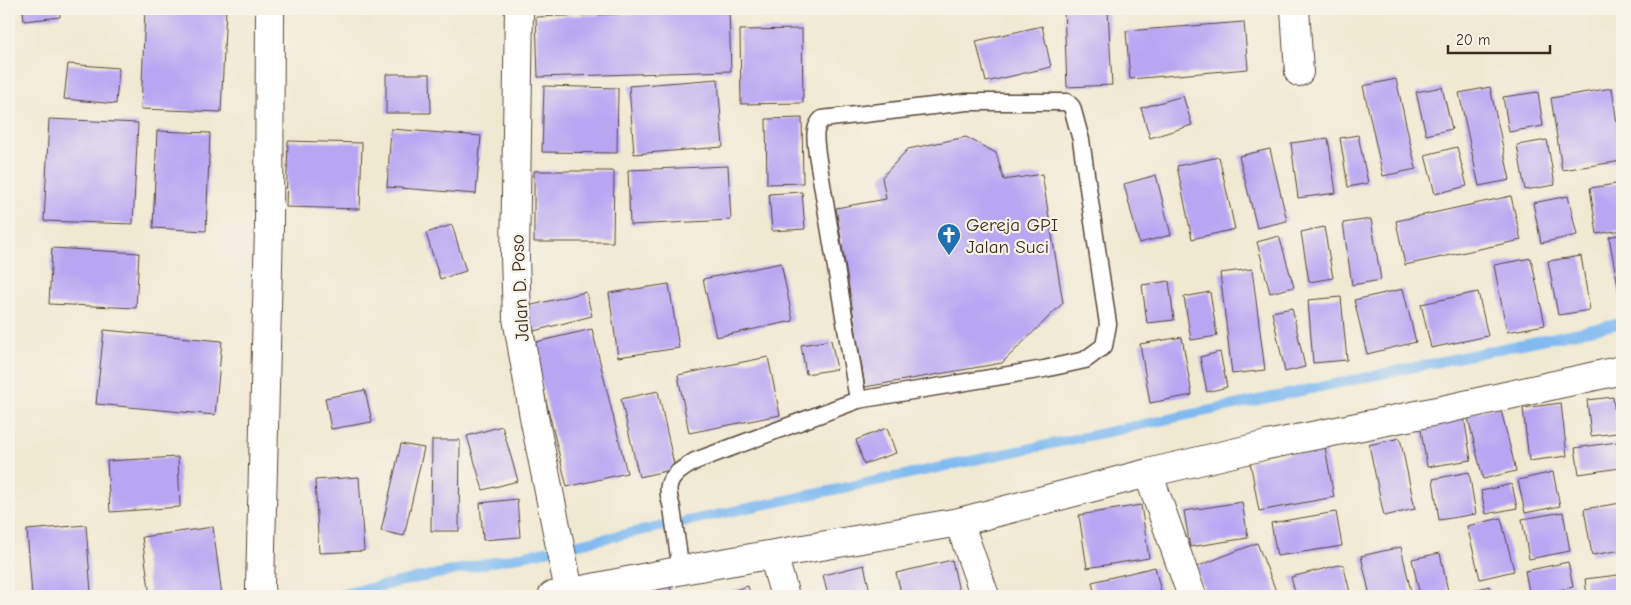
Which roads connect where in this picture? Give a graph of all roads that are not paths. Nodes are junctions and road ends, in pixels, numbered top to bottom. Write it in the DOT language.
graph roads {
  1 [pos="270,9"];
  2 [pos="519,9"];
  3 [pos="1296,9"];
  4 [pos="1299,72"];
  5 [pos="1622,370"];
  6 [pos="858,400"];
  7 [pos="1148,473"];
  8 [pos="959,522"];
  9 [pos="773,556"];
  10 [pos="681,571"];
  11 [pos="260,592"];
  12 [pos="564,595"];
  13 [pos="785,596"];
  14 [pos="985,596"];
  15 [pos="1192,596"];
  1 -- 11 [label="street"];
  2 -- 12 [label="street, Jalan D. Poso"];
  3 -- 4 [label="street"];
  5 -- 7 [label="street"];
  6 -- 6 [label="lane"];
  6 -- 10 [label="lane"];
  7 -- 8 [label="street"];
  7 -- 15 [label="street"];
  8 -- 9 [label="street"];
  8 -- 14 [label="street"];
  9 -- 10 [label="street"];
  9 -- 13 [label="street"];
  10 -- 12 [label="street"];
}
